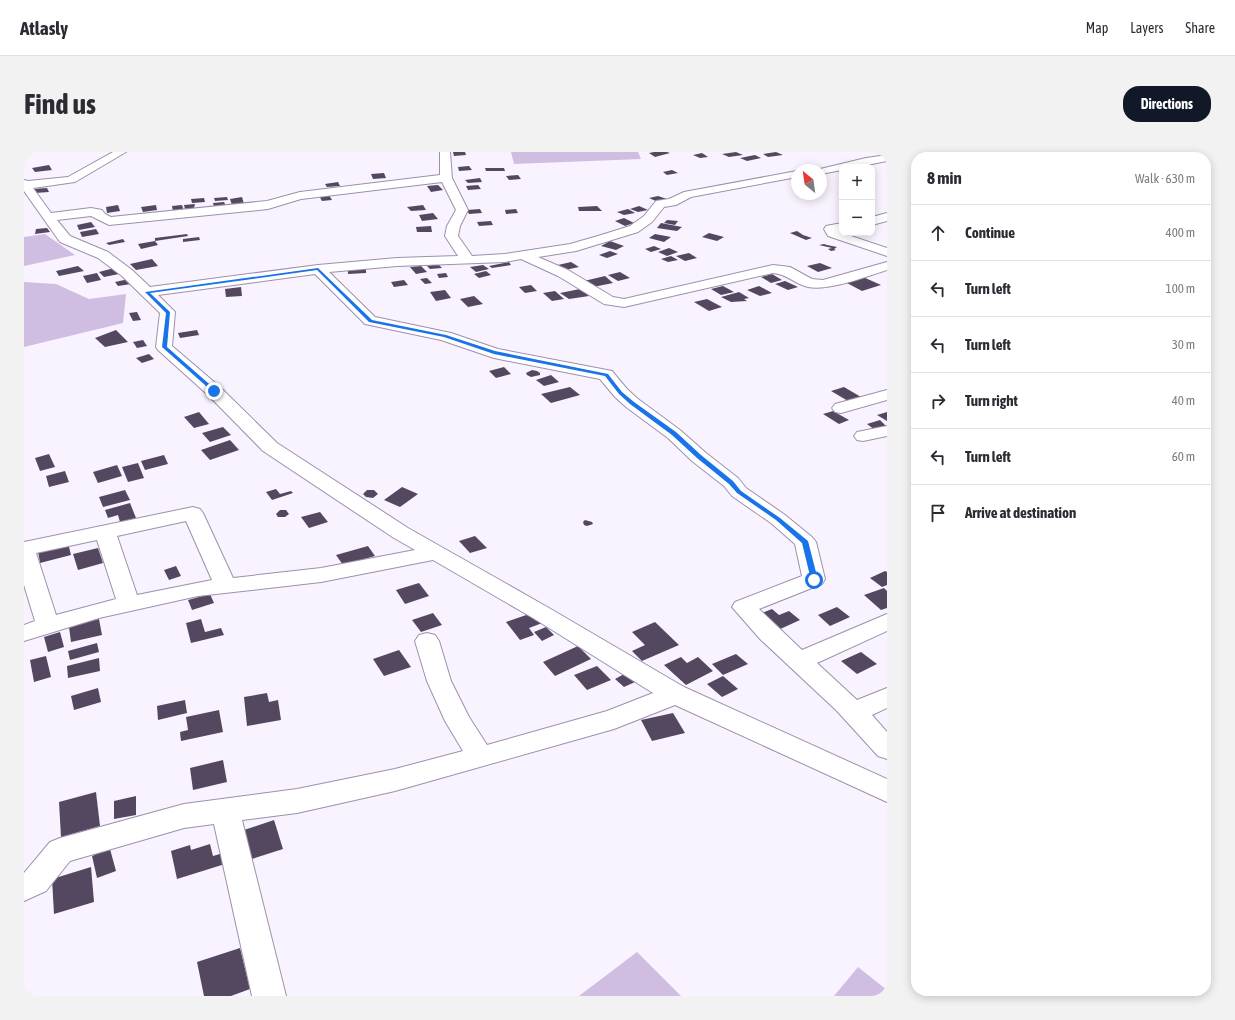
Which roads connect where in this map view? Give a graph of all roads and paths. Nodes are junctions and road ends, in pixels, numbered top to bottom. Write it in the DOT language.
graph roads {
  1 [pos="121,152"];
  2 [pos="445,152"];
  3 [pos="887,158"];
  4 [pos="854,164"];
  5 [pos="839,168"];
  6 [pos="827,170"];
  7 [pos="791,175"];
  8 [pos="446,178"];
  9 [pos="25,184"];
  10 [pos="887,217"];
  11 [pos="49,218"];
  12 [pos="875,219"];
  13 [pos="839,228"];
  14 [pos="839,235"];
  15 [pos="842,236"];
  16 [pos="887,239"];
  17 [pos="867,244"];
  18 [pos="846,250"];
  19 [pos="887,252"];
  20 [pos="523,255"];
  21 [pos="468,260"];
  22 [pos="887,266"];
  23 [pos="318,269"];
  24 [pos="147,292"];
  25 [pos="887,395"];
  26 [pos="842,408"];
  27 [pos="887,431"];
  28 [pos="863,436"];
  29 [pos="105,532"];
  30 [pos="24,550"];
  31 [pos="435,553"];
  32 [pos="226,586"];
  33 [pos="129,604"];
  34 [pos="887,622"];
  35 [pos="48,625"];
  36 [pos="24,633"];
  37 [pos="427,641"];
  38 [pos="799,661"];
  39 [pos="675,694"];
  40 [pos="887,697"];
  41 [pos="855,712"];
  42 [pos="887,749"];
  43 [pos="480,757"];
  44 [pos="887,791"];
  45 [pos="225,810"];
  46 [pos="24,887"];
  47 [pos="269,996"];
  1 -- 9 [label="street"];
  2 -- 8 [label="street"];
  3 -- 4 [label="street"];
  5 -- 6 [label="street"];
  7 -- 20 [label="street"];
  8 -- 11 [label="street"];
  8 -- 21 [label="street"];
  9 -- 11 [label="street"];
  10 -- 12 [label="street"];
  11 -- 24 [label="street"];
  13 -- 14 [label="street"];
  15 -- 17 [label="street"];
  16 -- 17 [label="street"];
  17 -- 18 [label="street"];
  17 -- 19 [label="street"];
  20 -- 21 [label="street"];
  20 -- 22 [label="street"];
  21 -- 23 [label="street"];
  23 -- 24 [label="street"];
  23 -- 38 [label="street"];
  24 -- 31 [label="street"];
  25 -- 26 [label="street"];
  27 -- 28 [label="street"];
  29 -- 30 [label="street"];
  29 -- 32 [label="street"];
  29 -- 33 [label="street"];
  30 -- 35 [label="street"];
  31 -- 32 [label="street"];
  31 -- 39 [label="street"];
  32 -- 33 [label="street"];
  33 -- 35 [label="street"];
  34 -- 38 [label="street"];
  35 -- 36 [label="street"];
  37 -- 43 [label="street"];
  38 -- 41 [label="street"];
  39 -- 43 [label="street"];
  39 -- 44 [label="street"];
  40 -- 41 [label="street"];
  41 -- 42 [label="street"];
  43 -- 45 [label="street"];
  45 -- 46 [label="street"];
  45 -- 47 [label="street"];
}
